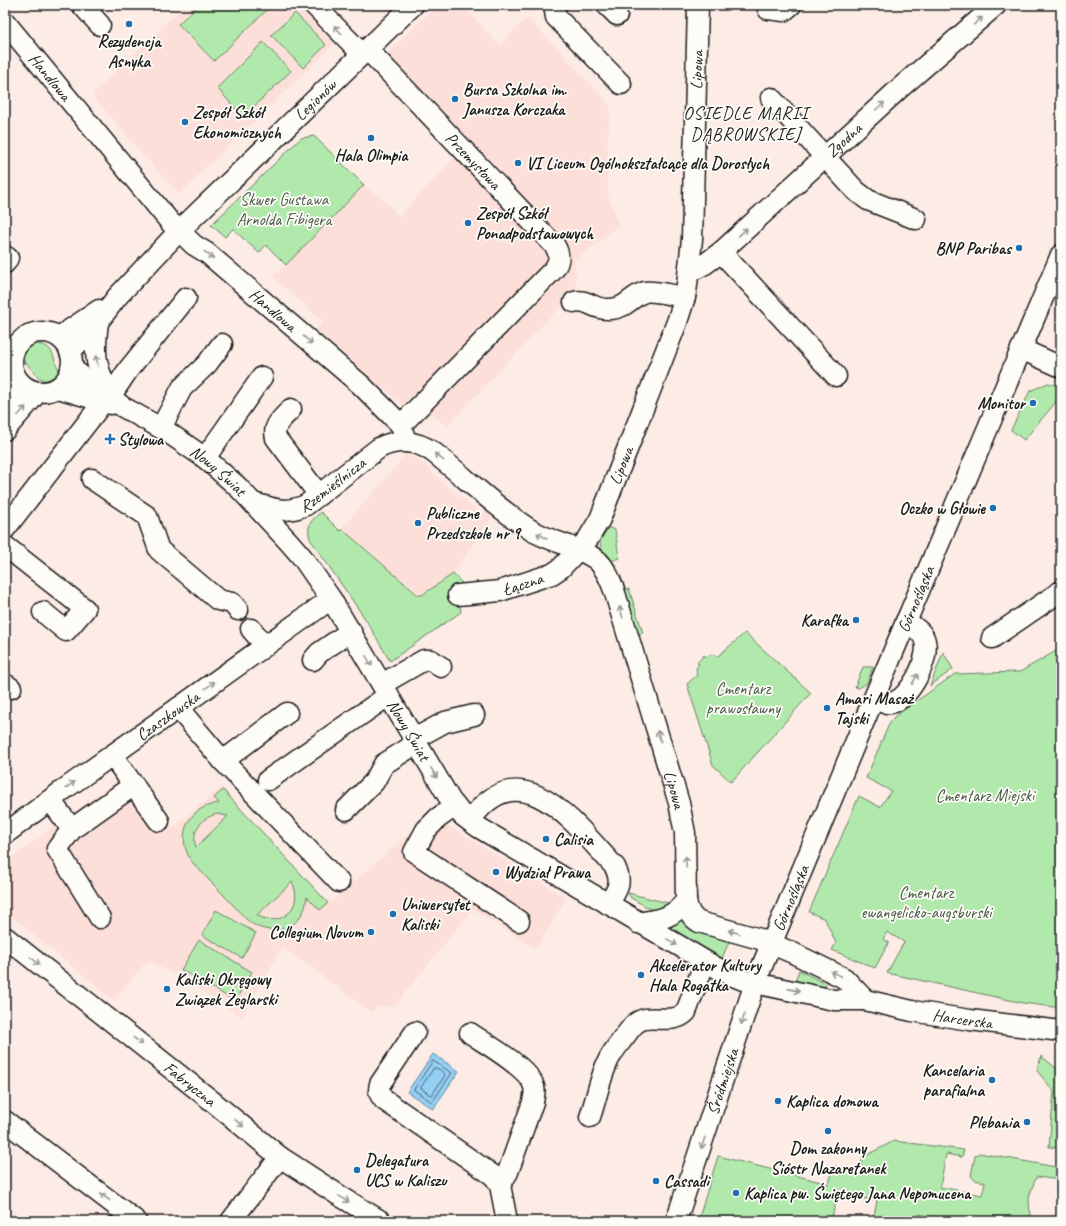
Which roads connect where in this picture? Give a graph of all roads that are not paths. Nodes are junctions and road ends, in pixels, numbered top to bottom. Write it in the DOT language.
graph roads {
  1 [pos="82,5"];
  2 [pos="314,5"];
  3 [pos="413,5"];
  4 [pos="554,5"];
  5 [pos="698,5"];
  6 [pos="767,5"];
  7 [pos="791,5"];
  8 [pos="996,5"];
  9 [pos="5,22"];
  10 [pos="100,25"];
  11 [pos="365,51"];
  12 [pos="621,84"];
  13 [pos="771,98"];
  14 [pos="824,157"];
  15 [pos="916,219"];
  16 [pos="179,231"];
  17 [pos="721,252"];
  18 [pos="1061,255"];
  19 [pos="5,256"];
  20 [pos="5,262"];
  21 [pos="689,272"];
  22 [pos="117,297"];
  23 [pos="685,297"];
  24 [pos="186,298"];
  25 [pos="574,302"];
  26 [pos="98,322"];
  27 [pos="12,342"];
  28 [pos="222,344"];
  29 [pos="1021,349"];
  30 [pos="67,353"];
  31 [pos="1061,367"];
  32 [pos="12,371"];
  33 [pos="836,376"];
  34 [pos="262,378"];
  35 [pos="58,388"];
  36 [pos="38,392"];
  37 [pos="112,402"];
  38 [pos="5,408"];
  39 [pos="291,409"];
  40 [pos="161,428"];
  41 [pos="5,430"];
  42 [pos="403,433"];
  43 [pos="205,458"];
  44 [pos="92,479"];
  45 [pos="312,500"];
  46 [pos="254,503"];
  47 [pos="5,529"];
  48 [pos="5,546"];
  49 [pos="578,550"];
  50 [pos="302,557"];
  51 [pos="1061,591"];
  52 [pos="458,595"];
  53 [pos="331,599"];
  54 [pos="238,610"];
  55 [pos="43,612"];
  56 [pos="906,621"];
  57 [pos="352,632"];
  58 [pos="992,638"];
  59 [pos="312,660"];
  60 [pos="441,667"];
  61 [pos="386,690"];
  62 [pos="873,700"];
  63 [pos="178,708"];
  64 [pos="287,713"];
  65 [pos="474,715"];
  66 [pos="415,740"];
  67 [pos="112,755"];
  68 [pos="223,761"];
  69 [pos="268,780"];
  70 [pos="134,785"];
  71 [pos="50,800"];
  72 [pos="455,806"];
  73 [pos="346,810"];
  74 [pos="159,821"];
  75 [pos="470,822"];
  76 [pos="72,829"];
  77 [pos="5,834"];
  78 [pos="339,882"];
  79 [pos="686,902"];
  80 [pos="608,904"];
  81 [pos="100,918"];
  82 [pos="519,922"];
  83 [pos="638,922"];
  84 [pos="5,937"];
  85 [pos="771,944"];
  86 [pos="705,962"];
  87 [pos="756,982"];
  88 [pos="865,1000"];
  89 [pos="1061,1031"];
  90 [pos="415,1032"];
  91 [pos="470,1033"];
  92 [pos="590,1117"];
  93 [pos="5,1121"];
  94 [pos="280,1157"];
  95 [pos="500,1185"];
  96 [pos="136,1221"];
  97 [pos="232,1221"];
  98 [pos="381,1221"];
  99 [pos="506,1221"];
  100 [pos="676,1221"];
  1 -- 10 [label="street"];
  11 -- 2 [label="street, one-way"];
  3 -- 11 [label="street, Legionów"];
  4 -- 12 [label="street"];
  5 -- 21 [label="street, Lipowa"];
  6 -- 7 [label="street"];
  14 -- 8 [label="street, Zgodna, one-way"];
  9 -- 16 [label="street, Handlowa"];
  11 -- 16 [label="street, Legionów"];
  11 -- 42 [label="street, Przemysłowa"];
  13 -- 14 [label="street"];
  14 -- 15 [label="street"];
  17 -- 14 [label="street, Zgodna, one-way"];
  16 -- 22 [label="street, Legionów"];
  16 -- 42 [label="street, Handlowa, one-way"];
  17 -- 21 [label="street, Zgodna"];
  17 -- 33 [label="street"];
  18 -- 29 [label="street, Górnośląska"];
  19 -- 20 [label="street"];
  21 -- 23 [label="street, Lipowa"];
  22 -- 26 [label="street, Legionów"];
  22 -- 30 [label="street, Legionów"];
  23 -- 25 [label="street"];
  23 -- 49 [label="street, Lipowa"];
  24 -- 37 [label="street"];
  26 -- 30 [label="street, Legionów"];
  37 -- 26 [label="street, one-way"];
  27 -- 30 [label="street"];
  27 -- 32 [label="street"];
  28 -- 40 [label="street"];
  29 -- 31 [label="street"];
  29 -- 56 [label="street, Górnośląska"];
  30 -- 35 [label="street"];
  30 -- 37 [label="street, Nowy Świat"];
  32 -- 36 [label="street"];
  32 -- 38 [label="street"];
  34 -- 43 [label="street"];
  35 -- 36 [label="street"];
  35 -- 37 [label="street, Nowy Świat"];
  41 -- 36 [label="street, one-way"];
  37 -- 40 [label="street, Nowy Świat"];
  37 -- 47 [label="street"];
  39 -- 45 [label="street"];
  40 -- 43 [label="street, Nowy Świat"];
  42 -- 45 [label="street, Rzemieślnicza"];
  49 -- 42 [label="street, Handlowa, one-way"];
  43 -- 46 [label="street, Nowy Świat"];
  44 -- 54 [label="street"];
  45 -- 46 [label="street, Rzemieślnicza"];
  45 -- 50 [label="street"];
  46 -- 50 [label="street, Nowy Świat"];
  48 -- 55 [label="street"];
  49 -- 52 [label="street, Łączna"];
  79 -- 49 [label="street, Lipowa, one-way"];
  50 -- 53 [label="street, Nowy Świat"];
  51 -- 58 [label="street"];
  53 -- 57 [label="street, Nowy Świat"];
  63 -- 53 [label="street, Czaszkowska, one-way"];
  56 -- 62 [label="street, Górnośląska"];
  62 -- 56 [label="street, one-way"];
  57 -- 59 [label="street"];
  57 -- 61 [label="street, Nowy Świat, one-way"];
  60 -- 61 [label="street"];
  61 -- 66 [label="street, Nowy Świat"];
  61 -- 69 [label="street"];
  62 -- 85 [label="street, Górnośląska"];
  63 -- 67 [label="street, Czaszkowska"];
  63 -- 68 [label="street"];
  64 -- 68 [label="street"];
  65 -- 66 [label="street"];
  66 -- 72 [label="street, Nowy Świat, one-way"];
  66 -- 73 [label="street"];
  67 -- 70 [label="street"];
  71 -- 67 [label="street, Czaszkowska, one-way"];
  68 -- 78 [label="street"];
  70 -- 74 [label="street"];
  70 -- 76 [label="street"];
  71 -- 76 [label="street"];
  71 -- 77 [label="street, Czaszkowska"];
  72 -- 75 [label="street, Nowy Świat"];
  72 -- 82 [label="street"];
  75 -- 80 [label="street, Nowy Świat"];
  75 -- 80 [label="street"];
  76 -- 81 [label="street"];
  79 -- 83 [label="street"];
  85 -- 79 [label="street, one-way"];
  80 -- 83 [label="street, Nowy Świat"];
  83 -- 86 [label="street, Nowy Świat, one-way"];
  84 -- 94 [label="street, Fabryczna, one-way"];
  85 -- 87 [label="street, Śródmiejska"];
  88 -- 85 [label="street, one-way"];
  86 -- 87 [label="street, Nowy Świat"];
  86 -- 92 [label="street"];
  87 -- 88 [label="street, Harcerska, one-way"];
  87 -- 100 [label="street, Śródmiejska, one-way"];
  88 -- 89 [label="street, Harcerska"];
  90 -- 95 [label="street"];
  91 -- 95 [label="street"];
  96 -- 93 [label="street, one-way"];
  94 -- 97 [label="street"];
  94 -- 98 [label="street, Fabryczna, one-way"];
  95 -- 99 [label="street"];
}
